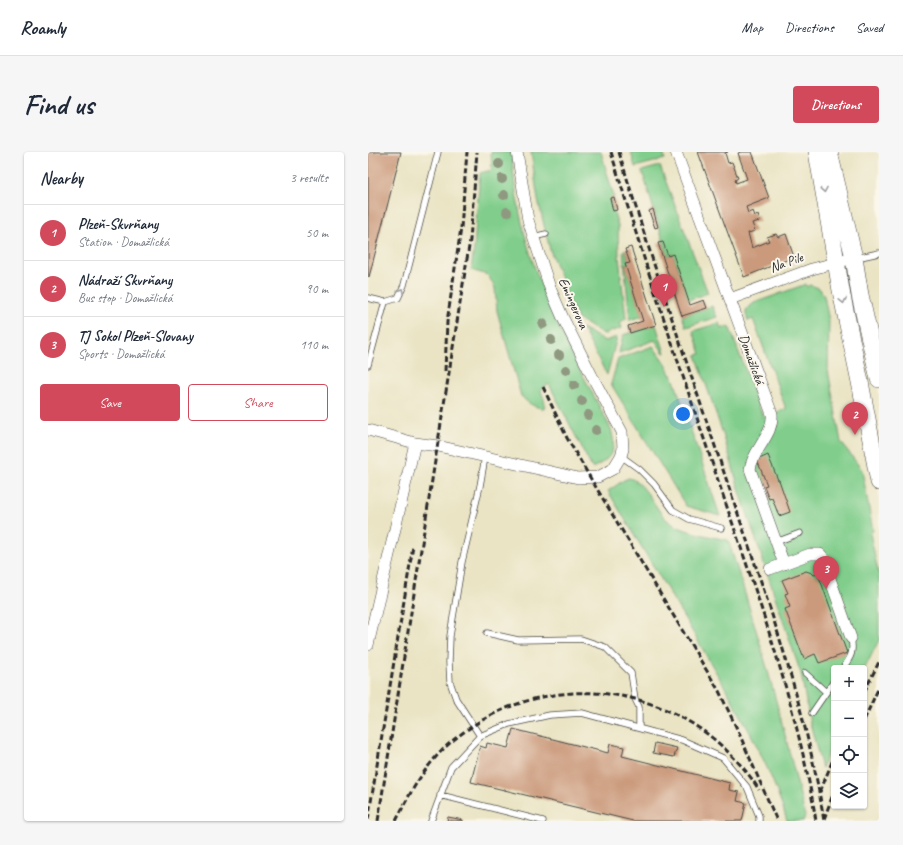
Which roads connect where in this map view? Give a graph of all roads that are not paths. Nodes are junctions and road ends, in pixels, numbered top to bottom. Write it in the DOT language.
graph roads {
  1 [pos="438,152"];
  2 [pos="517,152"];
  3 [pos="676,152"];
  4 [pos="817,152"];
  5 [pos="829,152"];
  6 [pos="546,234"];
  7 [pos="533,237"];
  8 [pos="879,253"];
  9 [pos="854,258"];
  10 [pos="837,262"];
  11 [pos="368,298"];
  12 [pos="730,299"];
  13 [pos="385,302"];
  14 [pos="368,365"];
  15 [pos="879,379"];
  16 [pos="368,430"];
  17 [pos="416,443"];
  18 [pos="621,456"];
  19 [pos="485,457"];
  20 [pos="879,482"];
  21 [pos="721,528"];
  22 [pos="800,533"];
  23 [pos="776,542"];
  24 [pos="784,564"];
  25 [pos="770,569"];
  26 [pos="487,633"];
  27 [pos="851,638"];
  28 [pos="368,645"];
  29 [pos="845,665"];
  30 [pos="805,673"];
  31 [pos="831,685"];
  32 [pos="826,692"];
  33 [pos="812,713"];
  34 [pos="639,727"];
  35 [pos="480,736"];
  36 [pos="440,796"];
  37 [pos="431,821"];
  38 [pos="543,821"];
  39 [pos="759,821"];
  13 -- 1 [label="lane, one-way"];
  2 -- 7 [label="street, Emingerova"];
  3 -- 12 [label="street, Domažlická"];
  4 -- 10 [label="main road, one-way"];
  5 -- 9 [label="main road"];
  6 -- 7 [label="lane"];
  7 -- 18 [label="street, Emingerova"];
  8 -- 9 [label="lane"];
  9 -- 10 [label="street, Na Pile"];
  9 -- 15 [label="main road"];
  10 -- 12 [label="street, Na Pile"];
  10 -- 20 [label="main road, one-way"];
  11 -- 13 [label="lane"];
  12 -- 23 [label="street, Domažlická"];
  13 -- 14 [label="lane"];
  16 -- 17 [label="street"];
  17 -- 19 [label="street"];
  17 -- 28 [label="street"];
  18 -- 19 [label="street"];
  18 -- 21 [label="lane"];
  19 -- 35 [label="lane"];
  22 -- 23 [label="lane"];
  23 -- 24 [label="street, Domažlická"];
  24 -- 25 [label="street"];
  24 -- 27 [label="street"];
  26 -- 34 [label="lane"];
  27 -- 29 [label="lane"];
  30 -- 32 [label="lane"];
  31 -- 32 [label="lane"];
  32 -- 33 [label="lane"];
  34 -- 35 [label="lane"];
  34 -- 39 [label="lane"];
  35 -- 36 [label="lane"];
  36 -- 37 [label="lane"];
  36 -- 38 [label="lane"];
}
